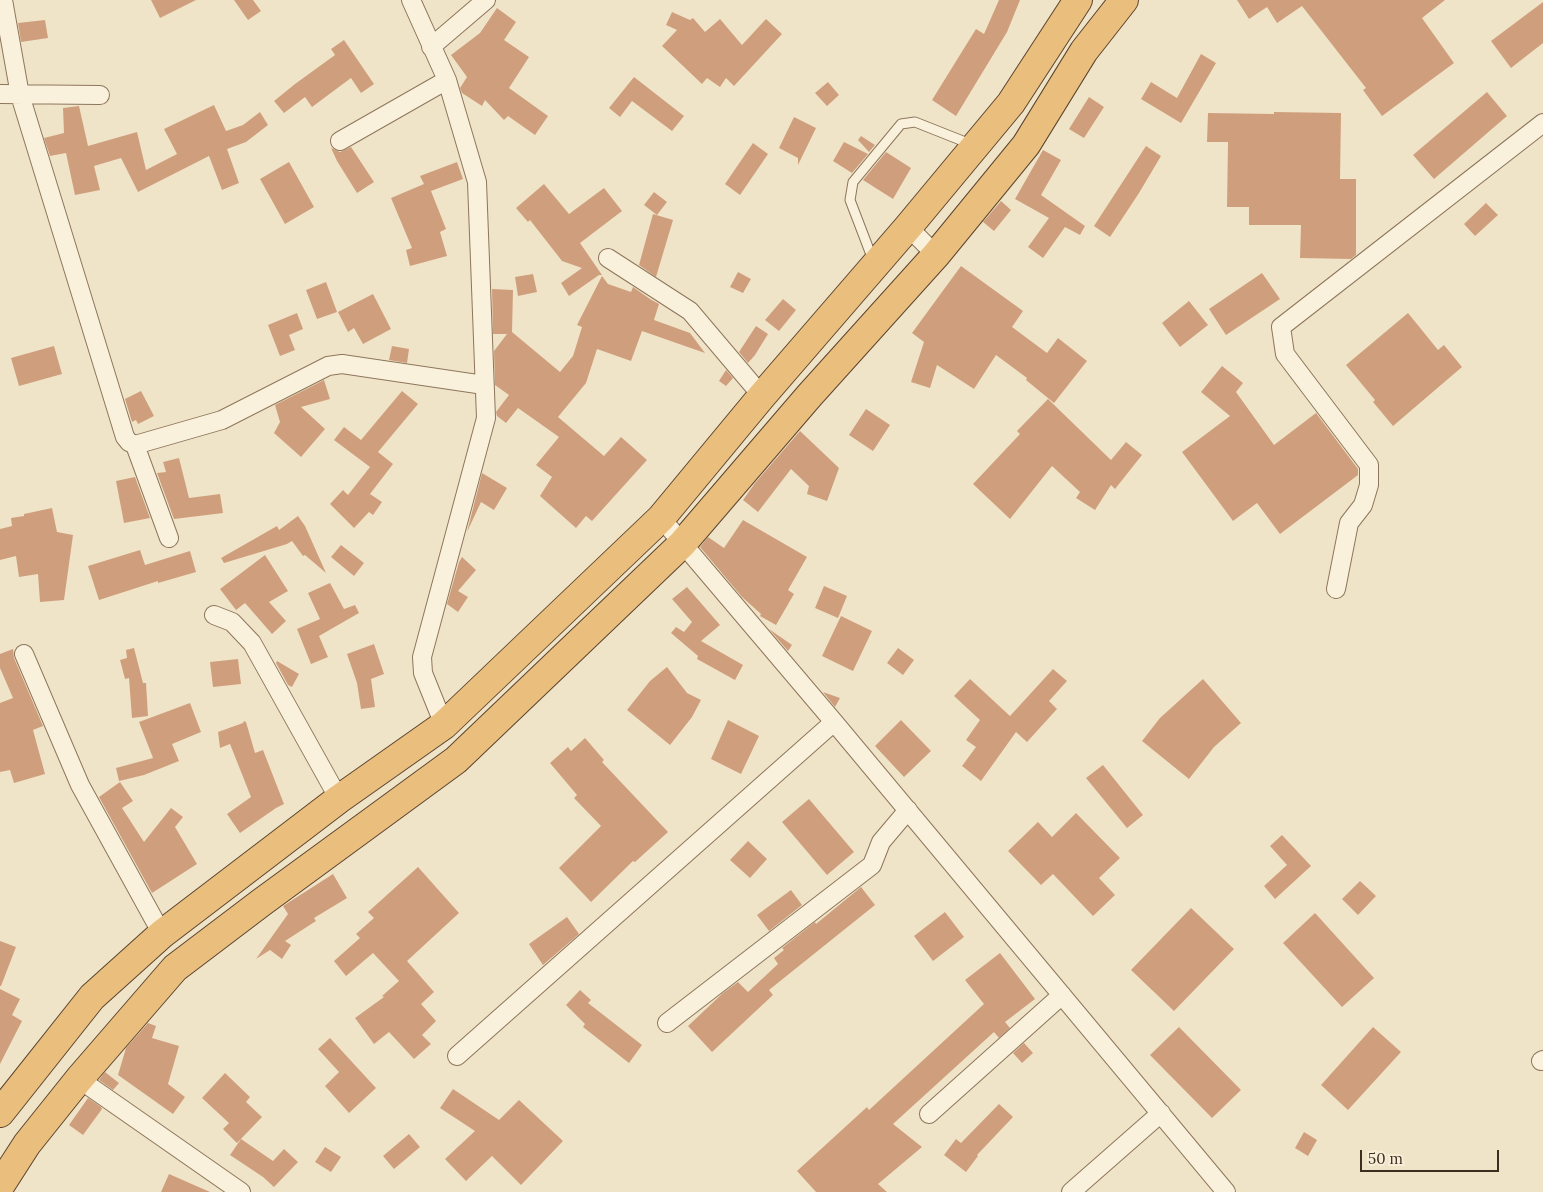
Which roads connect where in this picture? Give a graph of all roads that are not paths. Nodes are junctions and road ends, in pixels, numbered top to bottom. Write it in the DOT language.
graph roads {
  1 [pos="3,0"];
  2 [pos="411,0"];
  3 [pos="486,0"];
  4 [pos="1078,0"];
  5 [pos="1124,0"];
  6 [pos="431,47"];
  7 [pos="447,80"];
  8 [pos="0,94"];
  9 [pos="20,95"];
  10 [pos="100,95"];
  11 [pos="1543,123"];
  12 [pos="340,141"];
  13 [pos="975,146"];
  14 [pos="908,227"];
  15 [pos="936,255"];
  16 [pos="608,258"];
  17 [pos="875,265"];
  18 [pos="484,386"];
  19 [pos="762,396"];
  20 [pos="135,445"];
  21 [pos="661,518"];
  22 [pos="169,538"];
  23 [pos="682,544"];
  24 [pos="1336,589"];
  25 [pos="214,615"];
  26 [pos="24,654"];
  27 [pos="834,722"];
  28 [pos="444,726"];
  29 [pos="339,799"];
  30 [pos="908,810"];
  31 [pos="162,934"];
  32 [pos="1062,995"];
  33 [pos="668,1023"];
  34 [pos="457,1056"];
  35 [pos="79,1079"];
  36 [pos="0,1113"];
  37 [pos="1161,1113"];
  38 [pos="929,1114"];
  39 [pos="0,1186"];
  40 [pos="241,1192"];
  41 [pos="1071,1192"];
  42 [pos="1226,1192"];
  1 -- 9 [label="street"];
  2 -- 6 [label="street"];
  3 -- 6 [label="street"];
  4 -- 13 [label="highway"];
  5 -- 15 [label="highway"];
  6 -- 7 [label="street"];
  7 -- 12 [label="street"];
  7 -- 18 [label="street"];
  8 -- 9 [label="street"];
  9 -- 10 [label="street"];
  9 -- 20 [label="street"];
  11 -- 24 [label="street"];
  13 -- 14 [label="highway"];
  13 -- 17 [label="lane"];
  14 -- 15 [label="street"];
  14 -- 17 [label="highway"];
  15 -- 23 [label="highway"];
  16 -- 19 [label="street"];
  17 -- 19 [label="highway"];
  18 -- 20 [label="street"];
  18 -- 28 [label="street"];
  19 -- 21 [label="highway"];
  20 -- 22 [label="street"];
  21 -- 23 [label="street"];
  21 -- 28 [label="highway"];
  23 -- 27 [label="street"];
  23 -- 35 [label="highway"];
  25 -- 29 [label="street"];
  26 -- 31 [label="street"];
  27 -- 30 [label="street"];
  27 -- 34 [label="street"];
  28 -- 29 [label="highway"];
  29 -- 31 [label="highway"];
  30 -- 32 [label="street"];
  30 -- 33 [label="street"];
  31 -- 36 [label="highway"];
  32 -- 37 [label="street"];
  32 -- 38 [label="street"];
  35 -- 39 [label="highway"];
  35 -- 40 [label="street"];
  37 -- 41 [label="street"];
  37 -- 42 [label="street"];
}
